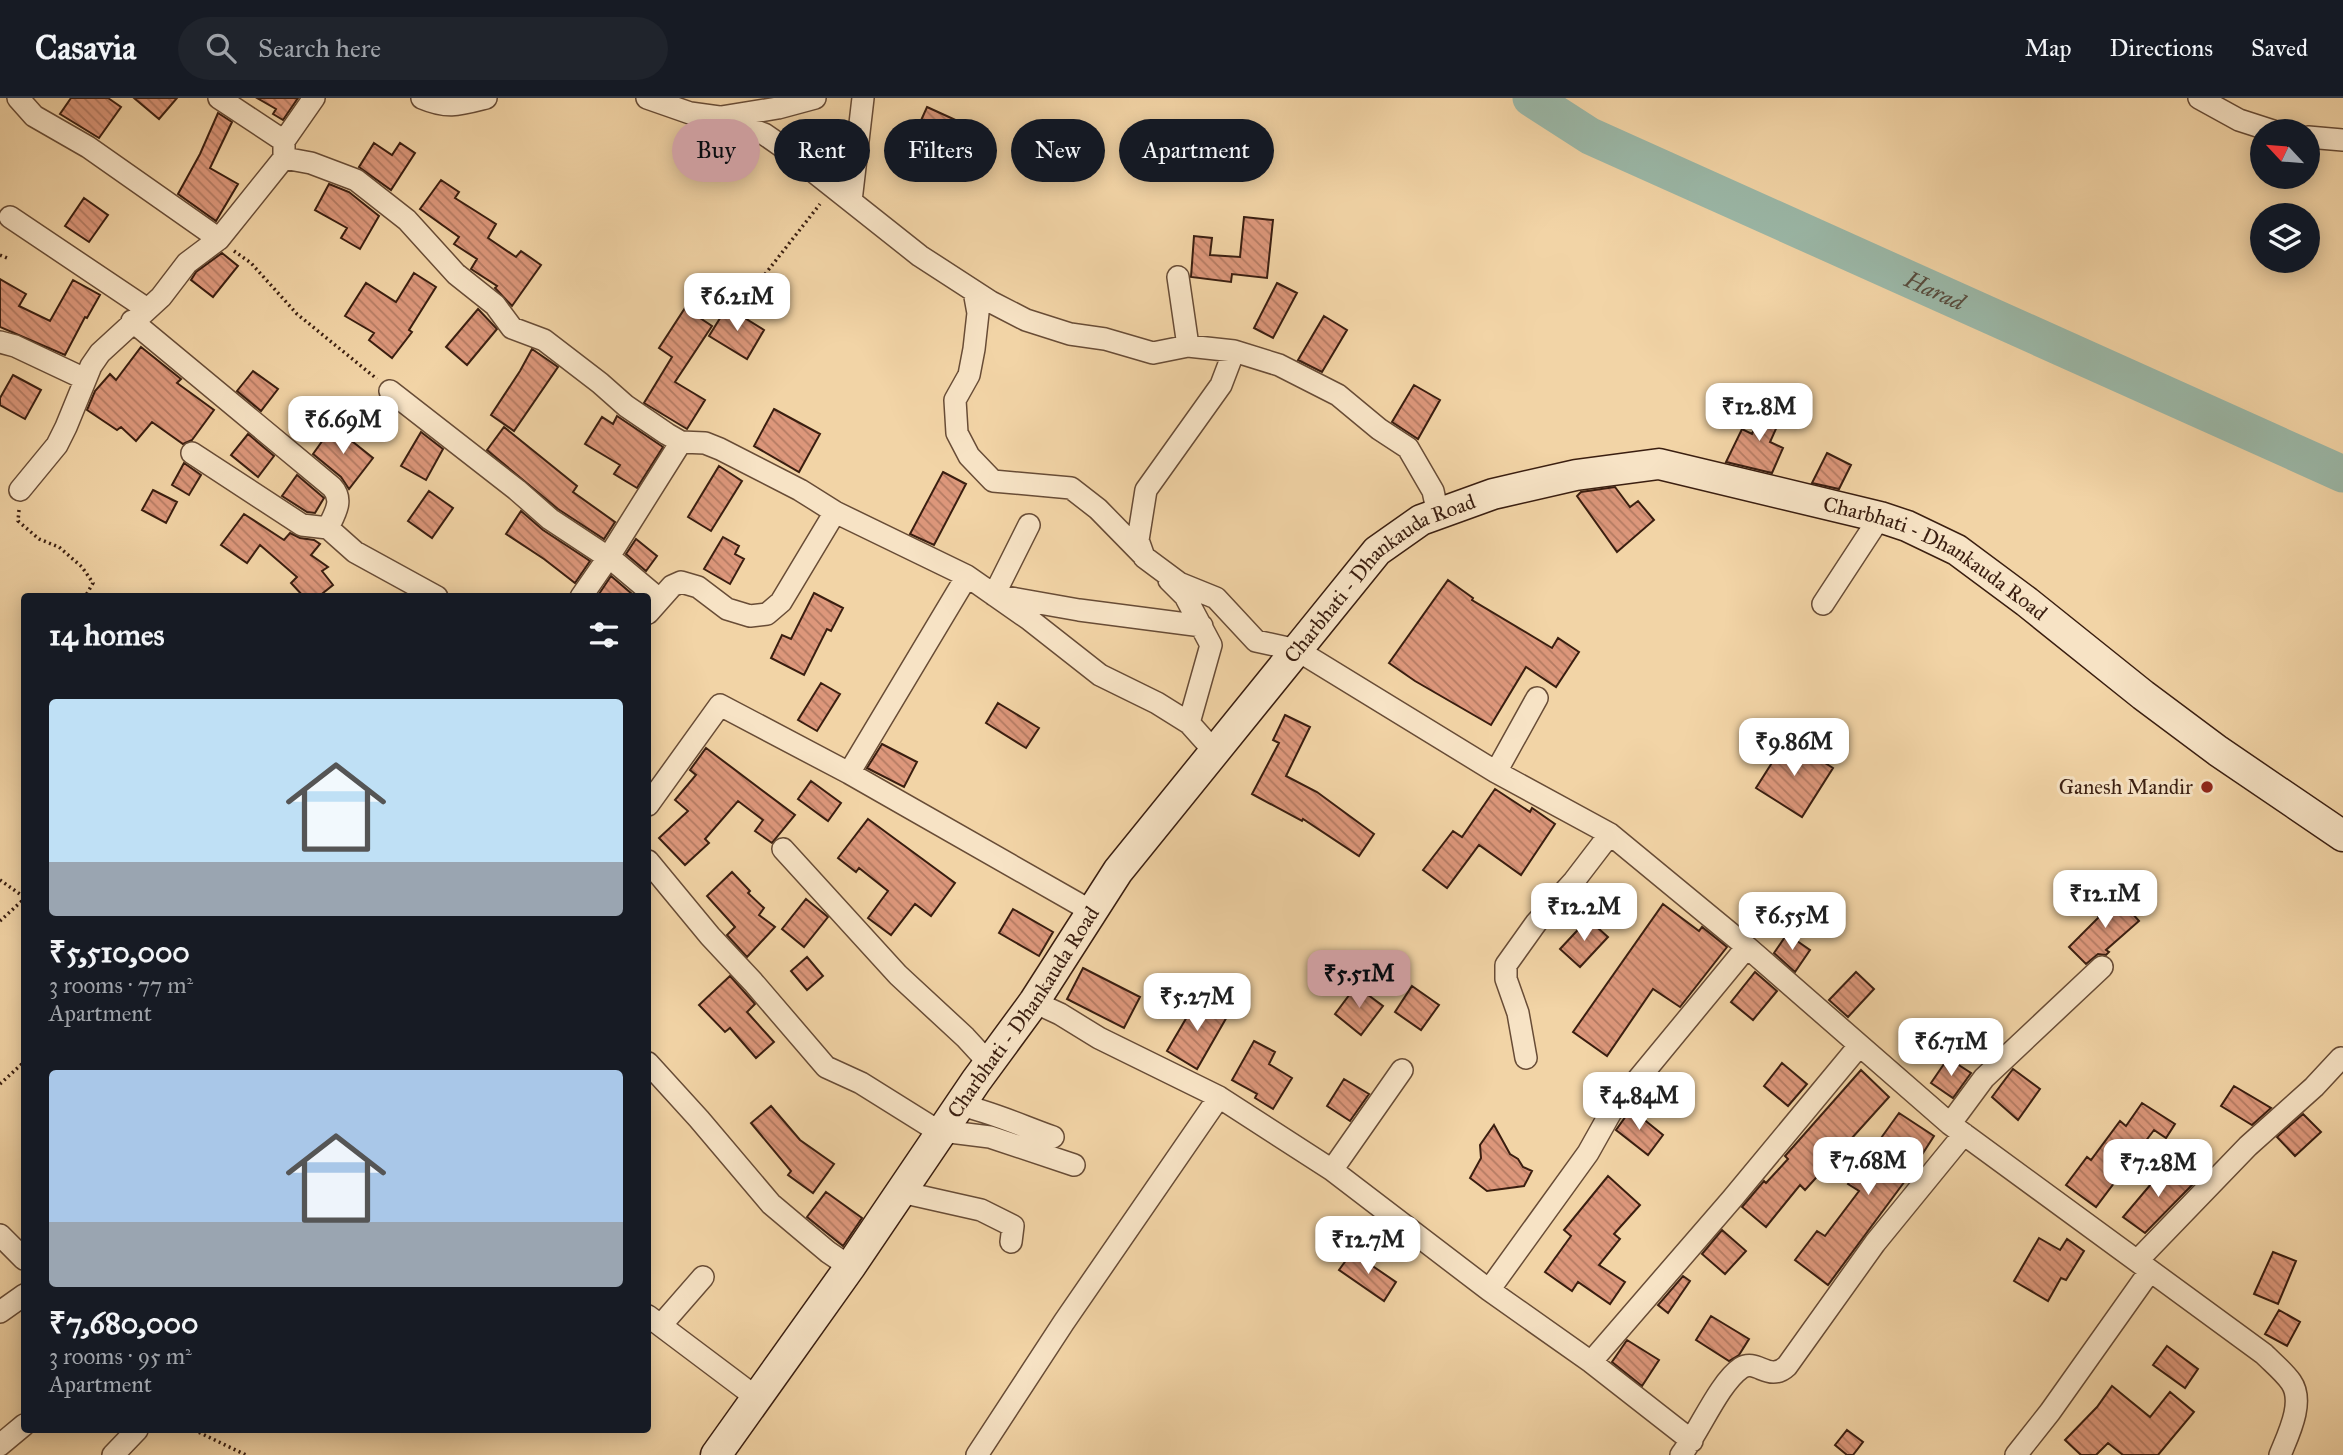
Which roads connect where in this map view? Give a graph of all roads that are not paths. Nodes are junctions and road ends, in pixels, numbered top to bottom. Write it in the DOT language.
graph roads {
  1 [pos="18,98"];
  2 [pos="219,98"];
  3 [pos="314,98"];
  4 [pos="422,98"];
  5 [pos="486,98"];
  6 [pos="815,98"];
  7 [pos="863,98"];
  8 [pos="2199,98"];
  9 [pos="654,100"];
  10 [pos="719,117"];
  11 [pos="2250,124"];
  12 [pos="2320,138"];
  13 [pos="2343,141"];
  14 [pos="284,150"];
  15 [pos="851,201"];
  16 [pos="10,217"];
  17 [pos="219,239"];
  18 [pos="1178,277"];
  19 [pos="974,291"];
  20 [pos="140,315"];
  21 [pos="0,342"];
  22 [pos="1188,346"];
  23 [pos="1234,351"];
  24 [pos="85,379"];
  25 [pos="390,391"];
  26 [pos="681,442"];
  27 [pos="192,453"];
  28 [pos="20,490"];
  29 [pos="835,512"];
  30 [pos="1438,514"];
  31 [pos="1880,517"];
  32 [pos="1029,525"];
  33 [pos="328,528"];
  34 [pos="608,558"];
  35 [pos="1151,563"];
  36 [pos="967,576"];
  37 [pos="430,593"];
  38 [pos="584,593"];
  39 [pos="641,593"];
  40 [pos="994,595"];
  41 [pos="1824,604"];
  42 [pos="653,606"];
  43 [pos="1243,627"];
  44 [pos="1205,633"];
  45 [pos="1297,650"];
  46 [pos="1536,698"];
  47 [pos="1189,723"];
  48 [pos="1215,751"];
  49 [pos="1496,772"];
  50 [pos="849,774"];
  51 [pos="651,802"];
  52 [pos="1610,834"];
  53 [pos="2343,836"];
  54 [pos="783,849"];
  55 [pos="651,865"];
  56 [pos="1091,911"];
  57 [pos="1746,947"];
  58 [pos="2102,967"];
  59 [pos="1034,1002"];
  60 [pos="1859,1046"];
  61 [pos="1526,1058"];
  62 [pos="2343,1060"];
  63 [pos="651,1066"];
  64 [pos="1402,1070"];
  65 [pos="968,1093"];
  66 [pos="1219,1097"];
  67 [pos="1957,1129"];
  68 [pos="941,1132"];
  69 [pos="1053,1137"];
  70 [pos="1074,1165"];
  71 [pos="1332,1170"];
  72 [pos="901,1192"];
  73 [pos="0,1235"];
  74 [pos="1011,1242"];
  75 [pos="21,1256"];
  76 [pos="2144,1266"];
  77 [pos="850,1267"];
  78 [pos="703,1277"];
  79 [pos="1489,1290"];
  80 [pos="21,1297"];
  81 [pos="0,1312"];
  82 [pos="655,1320"];
  83 [pos="1591,1362"];
  84 [pos="757,1398"];
  85 [pos="21,1427"];
  86 [pos="134,1433"];
  87 [pos="0,1444"];
  88 [pos="1687,1448"];
  89 [pos="113,1455"];
  90 [pos="716,1455"];
  91 [pos="977,1455"];
  92 [pos="2016,1455"];
  93 [pos="2280,1455"];
  1 -- 17 [label="street"];
  2 -- 14 [label="street"];
  3 -- 14 [label="street"];
  4 -- 5 [label="street"];
  6 -- 10 [label="street"];
  7 -- 15 [label="street"];
  8 -- 11 [label="street"];
  9 -- 10 [label="street"];
  10 -- 15 [label="street"];
  12 -- 13 [label="street"];
  14 -- 17 [label="street"];
  14 -- 26 [label="street"];
  15 -- 19 [label="street"];
  16 -- 20 [label="street"];
  17 -- 20 [label="street"];
  18 -- 22 [label="street"];
  19 -- 22 [label="street"];
  19 -- 35 [label="street"];
  20 -- 24 [label="street"];
  20 -- 33 [label="street"];
  21 -- 24 [label="street"];
  22 -- 23 [label="street"];
  23 -- 30 [label="street"];
  23 -- 35 [label="street"];
  24 -- 28 [label="street"];
  25 -- 34 [label="street"];
  26 -- 29 [label="street"];
  26 -- 34 [label="street"];
  27 -- 33 [label="street"];
  29 -- 36 [label="street"];
  29 -- 42 [label="street"];
  30 -- 31 [label="street, Charbhati - Dhankauda Road"];
  30 -- 45 [label="street, Charbhati - Dhankauda Road"];
  31 -- 41 [label="street"];
  31 -- 53 [label="street, Charbhati - Dhankauda Road"];
  32 -- 40 [label="street"];
  33 -- 37 [label="street"];
  34 -- 38 [label="street"];
  34 -- 39 [label="street"];
  35 -- 43 [label="street"];
  35 -- 44 [label="street"];
  36 -- 40 [label="street"];
  36 -- 50 [label="street"];
  40 -- 44 [label="street"];
  40 -- 47 [label="street"];
  43 -- 44 [label="street"];
  43 -- 45 [label="street"];
  44 -- 47 [label="street"];
  45 -- 48 [label="street, Charbhati - Dhankauda Road"];
  45 -- 49 [label="street"];
  46 -- 49 [label="street"];
  47 -- 48 [label="street"];
  48 -- 56 [label="street, Charbhati - Dhankauda Road"];
  49 -- 52 [label="street"];
  50 -- 51 [label="street"];
  50 -- 56 [label="street"];
  52 -- 57 [label="street"];
  52 -- 61 [label="street"];
  54 -- 65 [label="street"];
  55 -- 68 [label="street"];
  56 -- 59 [label="street, Charbhati - Dhankauda Road"];
  57 -- 60 [label="street"];
  57 -- 79 [label="street"];
  58 -- 67 [label="street"];
  59 -- 65 [label="street, Charbhati - Dhankauda Road"];
  59 -- 66 [label="street"];
  60 -- 67 [label="street"];
  60 -- 83 [label="street"];
  62 -- 76 [label="street"];
  63 -- 77 [label="street"];
  64 -- 71 [label="street"];
  65 -- 68 [label="street, Charbhati - Dhankauda Road"];
  65 -- 69 [label="street"];
  66 -- 71 [label="street"];
  66 -- 91 [label="street"];
  67 -- 76 [label="street"];
  67 -- 88 [label="street"];
  68 -- 70 [label="street"];
  68 -- 72 [label="street, Charbhati - Dhankauda Road"];
  71 -- 79 [label="street"];
  72 -- 74 [label="street"];
  72 -- 77 [label="street, Charbhati - Dhankauda Road"];
  73 -- 75 [label="street"];
  76 -- 92 [label="street"];
  76 -- 93 [label="street"];
  77 -- 84 [label="street, Charbhati - Dhankauda Road"];
  78 -- 82 [label="street"];
  79 -- 83 [label="street"];
  80 -- 81 [label="street"];
  82 -- 84 [label="street"];
  83 -- 88 [label="street"];
  84 -- 90 [label="street, Charbhati - Dhankauda Road"];
  85 -- 87 [label="street"];
  86 -- 89 [label="street"];
}
